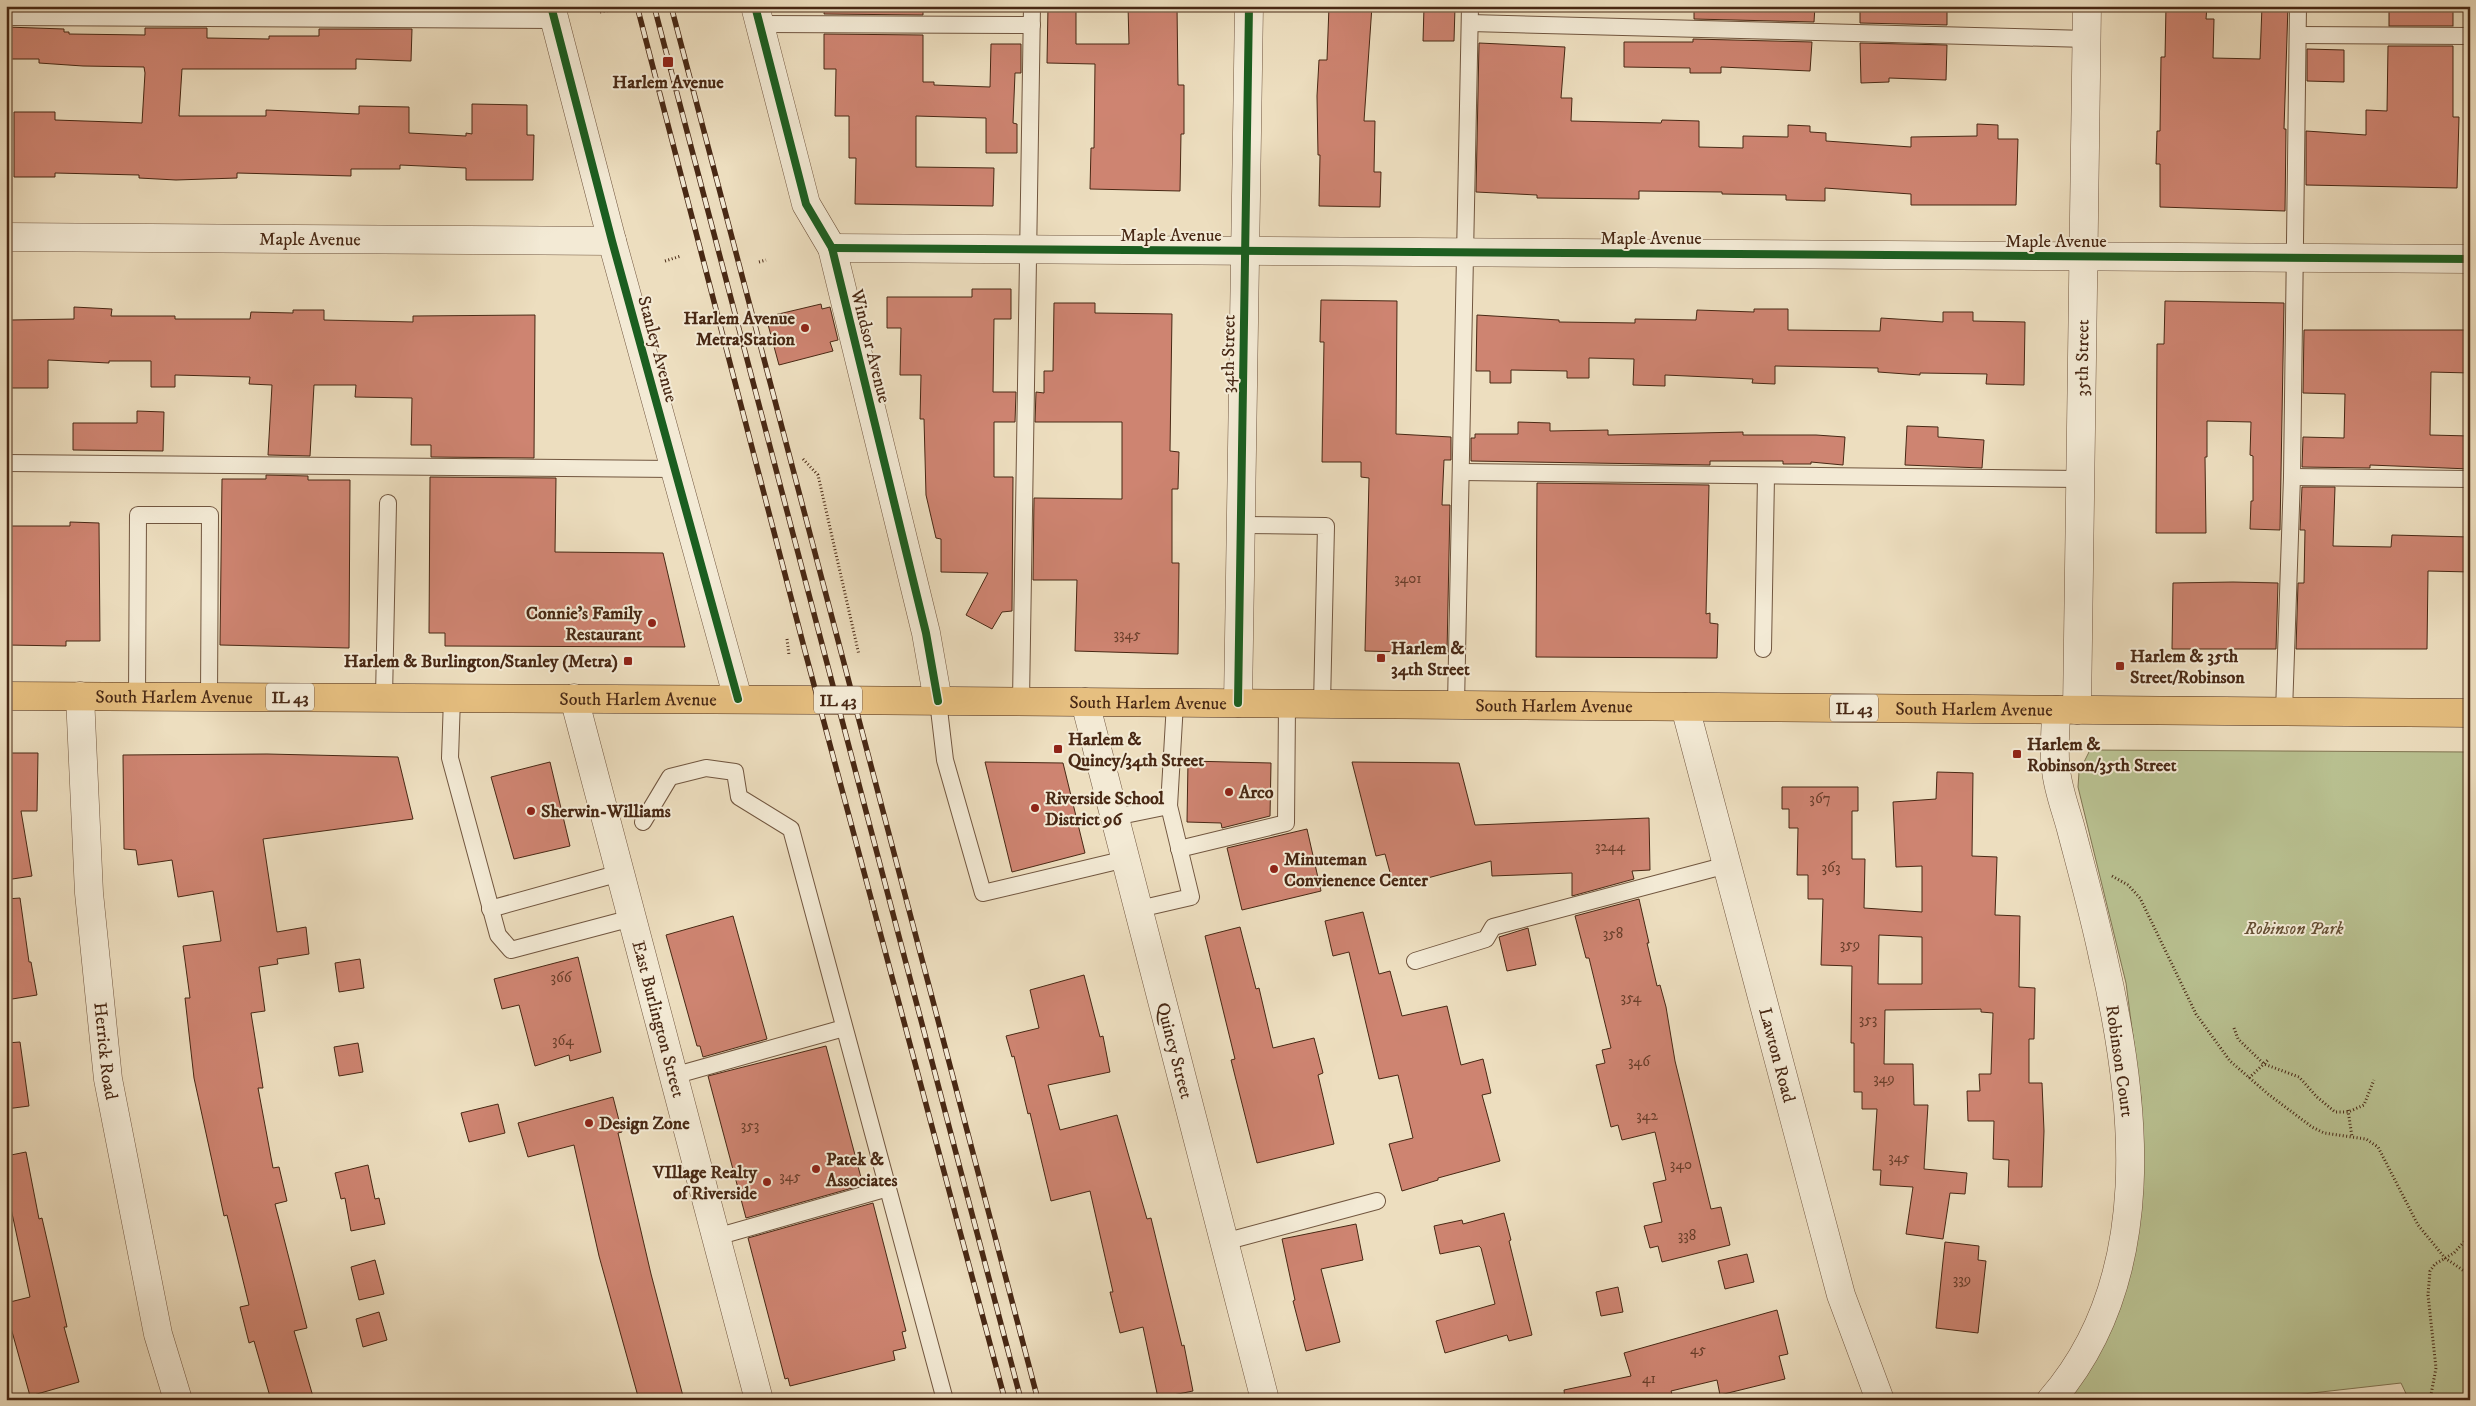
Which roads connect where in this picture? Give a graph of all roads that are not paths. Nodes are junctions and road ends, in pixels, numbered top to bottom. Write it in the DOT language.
graph roads {
  1 [pos="1032,6"];
  2 [pos="1249,6"];
  3 [pos="1470,6"];
  4 [pos="2087,6"];
  5 [pos="2298,6"];
  6 [pos="553,13"];
  7 [pos="757,15"];
  8 [pos="6,17"];
  9 [pos="1032,24"];
  10 [pos="1470,24"];
  11 [pos="2298,35"];
  12 [pos="2470,36"];
  13 [pos="2087,39"];
  14 [pos="6,237"];
  15 [pos="612,241"];
  16 [pos="832,248"];
  17 [pos="1028,249"];
  18 [pos="1245,251"];
  19 [pos="1466,252"];
  20 [pos="2083,256"];
  21 [pos="2296,258"];
  22 [pos="2470,259"];
  23 [pos="6,463"];
  24 [pos="675,469"];
  25 [pos="1461,472"];
  26 [pos="1766,476"];
  27 [pos="2292,478"];
  28 [pos="2080,479"];
  29 [pos="2470,479"];
  30 [pos="388,503"];
  31 [pos="1240,525"];
  32 [pos="1763,649"];
  33 [pos="6,696"];
  34 [pos="80,696"];
  35 [pos="137,697"];
  36 [pos="209,697"];
  37 [pos="384,697"];
  38 [pos="452,698"];
  39 [pos="574,698"];
  40 [pos="738,699"];
  41 [pos="938,701"];
  42 [pos="1021,702"];
  43 [pos="1085,702"];
  44 [pos="1175,703"];
  45 [pos="1238,703"];
  46 [pos="1287,704"];
  47 [pos="1322,704"];
  48 [pos="1456,705"];
  49 [pos="1685,707"];
  50 [pos="2066,710"];
  51 [pos="2284,712"];
  52 [pos="2470,713"];
  53 [pos="1168,806"];
  54 [pos="1115,817"];
  55 [pos="643,822"];
  56 [pos="1179,849"];
  57 [pos="1126,859"];
  58 [pos="1727,865"];
  59 [pos="620,874"];
  60 [pos="490,909"];
  61 [pos="1139,909"];
  62 [pos="632,918"];
  63 [pos="1416,961"];
  64 [pos="844,1028"];
  65 [pos="673,1076"];
  66 [pos="888,1188"];
  67 [pos="1377,1201"];
  68 [pos="716,1238"];
  69 [pos="1224,1242"];
  70 [pos="178,1400"];
  71 [pos="759,1400"];
  72 [pos="945,1400"];
  73 [pos="1265,1400"];
  74 [pos="1880,1400"];
  75 [pos="2052,1400"];
  1 -- 9 [label="lane"];
  2 -- 18 [label="street, 34th Street"];
  3 -- 10 [label="lane"];
  4 -- 13 [label="street, 35th Street"];
  5 -- 11 [label="lane"];
  6 -- 8 [label="lane"];
  6 -- 15 [label="street, Stanley Avenue"];
  7 -- 9 [label="lane"];
  7 -- 16 [label="street, Windsor Avenue"];
  9 -- 17 [label="lane"];
  10 -- 13 [label="lane"];
  10 -- 19 [label="lane"];
  11 -- 12 [label="lane"];
  11 -- 21 [label="lane"];
  13 -- 20 [label="street, 35th Street"];
  14 -- 15 [label="street, Maple Avenue"];
  15 -- 24 [label="street, Stanley Avenue"];
  16 -- 17 [label="street, Maple Avenue"];
  16 -- 41 [label="street, Windsor Avenue"];
  17 -- 18 [label="street, Maple Avenue"];
  17 -- 42 [label="lane"];
  18 -- 19 [label="street, Maple Avenue"];
  18 -- 31 [label="street, 34th Street"];
  19 -- 20 [label="street, Maple Avenue"];
  19 -- 25 [label="lane"];
  20 -- 21 [label="street, Maple Avenue"];
  20 -- 28 [label="street, 35th Street"];
  21 -- 22 [label="street, Maple Avenue"];
  21 -- 27 [label="lane"];
  23 -- 24 [label="lane"];
  24 -- 40 [label="street, Stanley Avenue"];
  25 -- 26 [label="lane"];
  25 -- 48 [label="lane"];
  26 -- 28 [label="lane"];
  26 -- 32 [label="lane"];
  27 -- 29 [label="lane"];
  27 -- 51 [label="lane"];
  28 -- 50 [label="street, 35th Street"];
  30 -- 37 [label="lane"];
  31 -- 45 [label="street, 34th Street"];
  31 -- 47 [label="lane"];
  33 -- 34 [label="main road, South Harlem Avenue / IL 43"];
  34 -- 35 [label="main road, South Harlem Avenue / IL 43"];
  34 -- 70 [label="street, Herrick Road"];
  35 -- 36 [label="main road, South Harlem Avenue / IL 43"];
  35 -- 36 [label="lane"];
  36 -- 37 [label="main road, South Harlem Avenue / IL 43"];
  37 -- 38 [label="main road, South Harlem Avenue / IL 43"];
  38 -- 39 [label="main road, South Harlem Avenue / IL 43"];
  38 -- 60 [label="lane"];
  39 -- 40 [label="main road, South Harlem Avenue / IL 43"];
  39 -- 59 [label="street, East Burlington Street"];
  40 -- 41 [label="main road, South Harlem Avenue / IL 43"];
  41 -- 42 [label="main road, South Harlem Avenue / IL 43"];
  41 -- 57 [label="lane"];
  42 -- 43 [label="main road, South Harlem Avenue / IL 43"];
  43 -- 44 [label="main road, South Harlem Avenue / IL 43"];
  43 -- 54 [label="street, Quincy Street"];
  44 -- 45 [label="main road, South Harlem Avenue / IL 43"];
  44 -- 53 [label="lane"];
  45 -- 46 [label="main road, South Harlem Avenue / IL 43"];
  46 -- 47 [label="main road, South Harlem Avenue / IL 43"];
  46 -- 56 [label="lane"];
  47 -- 48 [label="main road, South Harlem Avenue / IL 43"];
  48 -- 49 [label="main road, South Harlem Avenue / IL 43"];
  49 -- 50 [label="main road, South Harlem Avenue / IL 43"];
  49 -- 58 [label="street, Lawton Road"];
  50 -- 51 [label="main road, South Harlem Avenue / IL 43"];
  50 -- 75 [label="street, Robinson Court"];
  51 -- 52 [label="main road, South Harlem Avenue / IL 43"];
  53 -- 54 [label="lane"];
  53 -- 56 [label="lane"];
  54 -- 57 [label="street, Quincy Street"];
  55 -- 64 [label="lane"];
  56 -- 61 [label="lane"];
  57 -- 61 [label="street, Quincy Street"];
  58 -- 63 [label="lane"];
  58 -- 74 [label="street, Lawton Road"];
  59 -- 60 [label="lane"];
  59 -- 62 [label="street, East Burlington Street"];
  60 -- 62 [label="lane"];
  61 -- 69 [label="street, Quincy Street"];
  62 -- 65 [label="street, East Burlington Street"];
  64 -- 65 [label="lane"];
  64 -- 66 [label="lane"];
  65 -- 68 [label="street, East Burlington Street"];
  66 -- 68 [label="lane"];
  66 -- 72 [label="lane"];
  67 -- 69 [label="lane"];
  68 -- 71 [label="street, East Burlington Street"];
  69 -- 73 [label="street, Quincy Street"];
}
